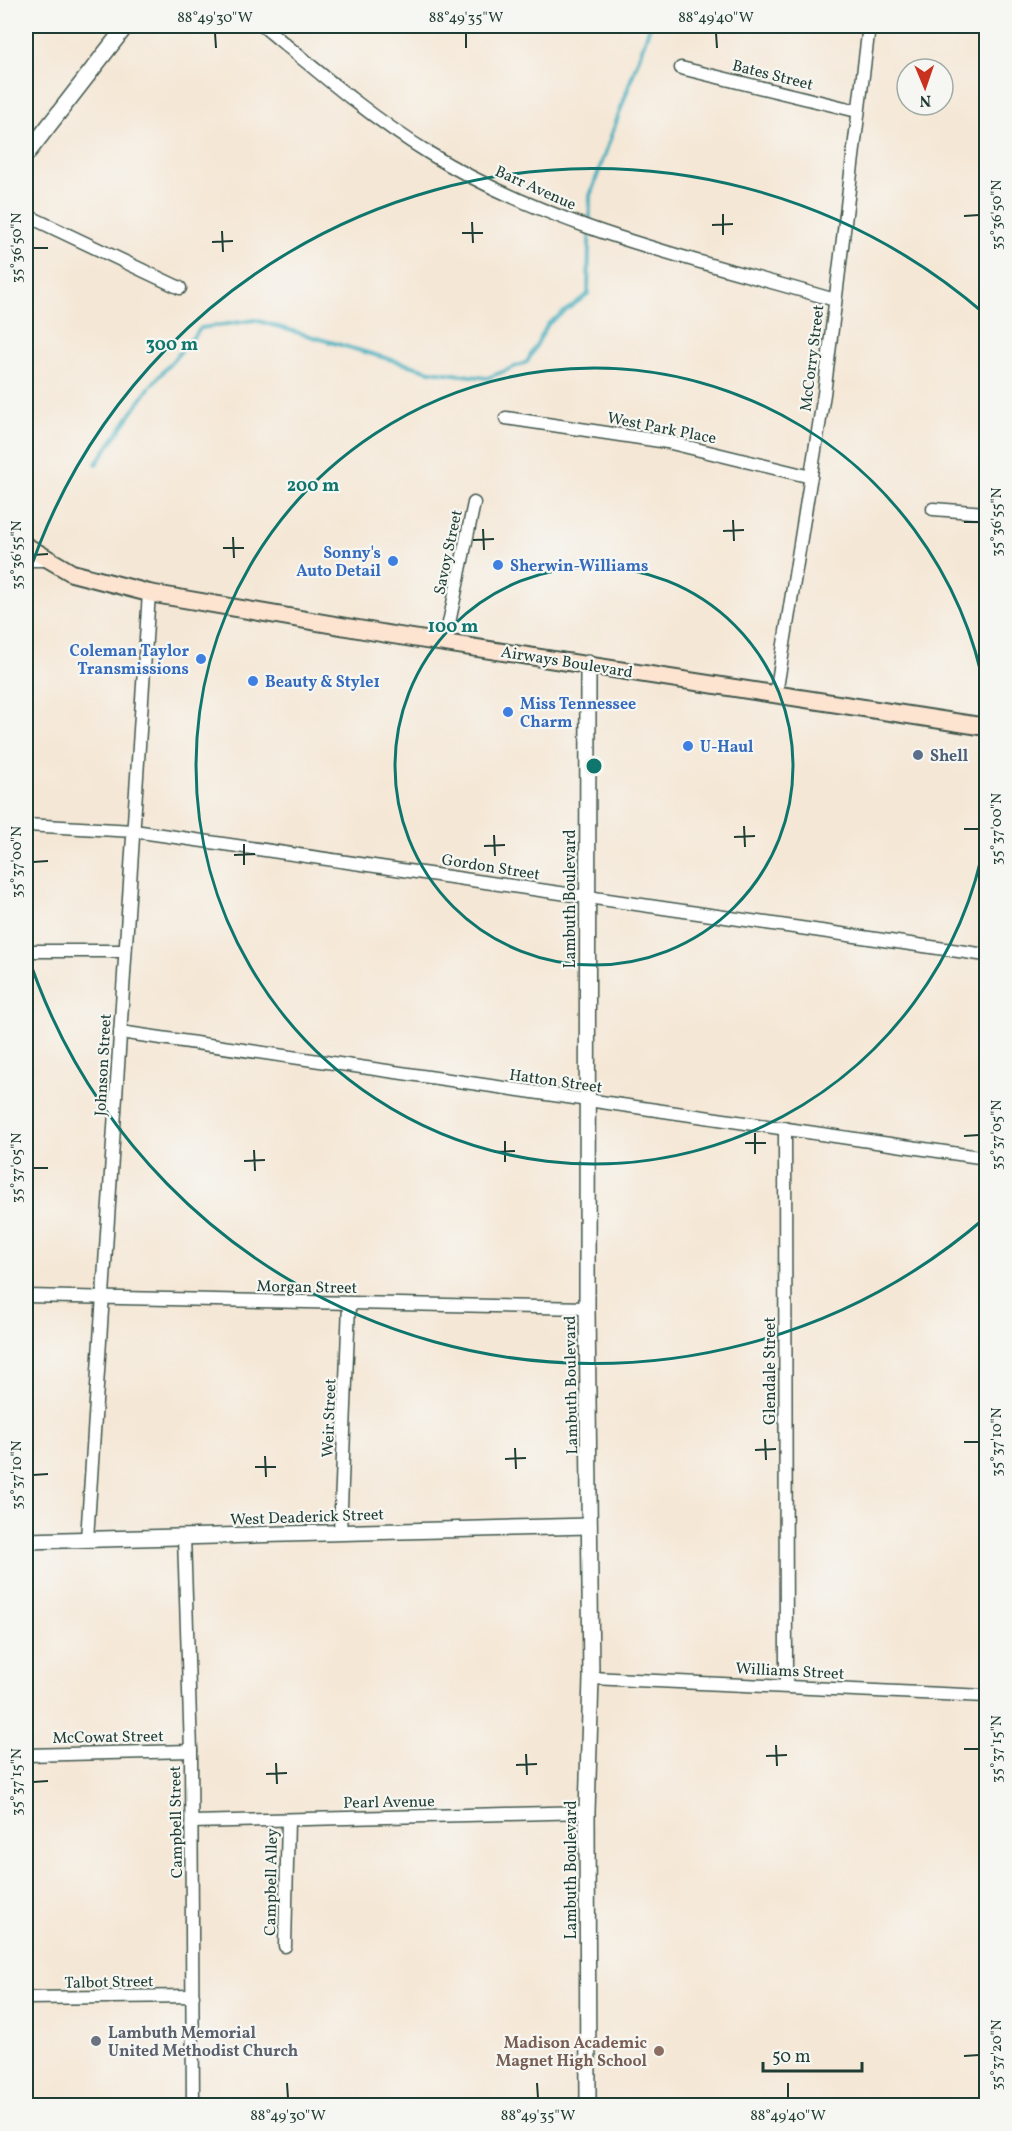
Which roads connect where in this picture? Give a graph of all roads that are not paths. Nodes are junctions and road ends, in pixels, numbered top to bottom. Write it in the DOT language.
graph roads {
  1 [pos="126,26"];
  2 [pos="263,26"];
  3 [pos="869,26"];
  4 [pos="681,68"];
  5 [pos="857,111"];
  6 [pos="26,155"];
  7 [pos="26,215"];
  8 [pos="180,288"];
  9 [pos="835,300"];
  10 [pos="506,418"];
  11 [pos="811,477"];
  12 [pos="474,503"];
  13 [pos="933,508"];
  14 [pos="987,513"];
  15 [pos="26,546"];
  16 [pos="26,560"];
  17 [pos="46,560"];
  18 [pos="149,593"];
  19 [pos="445,642"];
  20 [pos="588,663"];
  21 [pos="776,694"];
  22 [pos="987,726"];
  23 [pos="26,825"];
  24 [pos="134,831"];
  25 [pos="586,897"];
  26 [pos="26,951"];
  27 [pos="124,951"];
  28 [pos="987,956"];
  29 [pos="120,1032"];
  30 [pos="587,1102"];
  31 [pos="785,1128"];
  32 [pos="987,1158"];
  33 [pos="26,1296"];
  34 [pos="103,1298"];
  35 [pos="349,1304"];
  36 [pos="587,1308"];
  37 [pos="589,1526"];
  38 [pos="340,1533"];
  39 [pos="184,1538"];
  40 [pos="87,1539"];
  41 [pos="26,1541"];
  42 [pos="591,1678"];
  43 [pos="786,1686"];
  44 [pos="987,1696"];
  45 [pos="191,1751"];
  46 [pos="26,1755"];
  47 [pos="587,1812"];
  48 [pos="288,1820"];
  49 [pos="192,1822"];
  50 [pos="285,1946"];
  51 [pos="193,1996"];
  52 [pos="26,1998"];
  53 [pos="193,2106"];
  54 [pos="588,2106"];
  1 -- 6 [label="street"];
  2 -- 9 [label="street, Barr Avenue"];
  3 -- 5 [label="street, McCorry Street"];
  4 -- 5 [label="street, Bates Street"];
  5 -- 9 [label="street, McCorry Street"];
  7 -- 8 [label="street"];
  9 -- 11 [label="street, McCorry Street"];
  10 -- 11 [label="street, West Park Place"];
  11 -- 21 [label="street, McCorry Street"];
  12 -- 19 [label="street, Savoy Street"];
  13 -- 14 [label="street"];
  15 -- 17 [label="main road, Airways Boulevard"];
  16 -- 17 [label="street"];
  17 -- 18 [label="main road, Airways Boulevard"];
  18 -- 19 [label="main road, Airways Boulevard"];
  18 -- 24 [label="street, Johnson Street"];
  19 -- 20 [label="main road, Airways Boulevard"];
  20 -- 21 [label="main road, Airways Boulevard"];
  20 -- 25 [label="street, Lambuth Boulevard"];
  21 -- 22 [label="main road, Airways Boulevard"];
  23 -- 24 [label="street, Gordon Street"];
  24 -- 25 [label="street, Gordon Street"];
  24 -- 27 [label="street, Johnson Street"];
  25 -- 28 [label="street, Gordon Street"];
  25 -- 30 [label="street, Lambuth Boulevard"];
  26 -- 27 [label="street"];
  27 -- 29 [label="street, Johnson Street"];
  29 -- 30 [label="street, Hatton Street"];
  29 -- 34 [label="street, Johnson Street"];
  30 -- 31 [label="street, Hatton Street"];
  30 -- 36 [label="street, Lambuth Boulevard"];
  31 -- 32 [label="street, Hatton Street"];
  31 -- 43 [label="street, Glendale Street"];
  33 -- 34 [label="street, Morgan Street"];
  34 -- 35 [label="street, Morgan Street"];
  34 -- 40 [label="street, Johnson Street"];
  35 -- 36 [label="street, Morgan Street"];
  35 -- 38 [label="street, Weir Street"];
  36 -- 37 [label="street, Lambuth Boulevard"];
  37 -- 38 [label="street, West Deaderick Street"];
  37 -- 42 [label="street, Lambuth Boulevard"];
  38 -- 39 [label="street, West Deaderick Street"];
  39 -- 40 [label="street, West Deaderick Street"];
  39 -- 45 [label="street, Campbell Street"];
  40 -- 41 [label="street, West Deaderick Street"];
  42 -- 43 [label="street, Williams Street"];
  42 -- 47 [label="street, Lambuth Boulevard"];
  43 -- 44 [label="street, Williams Street"];
  45 -- 46 [label="street, McCowat Street"];
  45 -- 49 [label="street, Campbell Street"];
  47 -- 48 [label="street, Pearl Avenue"];
  47 -- 54 [label="street, Lambuth Boulevard"];
  48 -- 49 [label="street, Pearl Avenue"];
  48 -- 50 [label="street, Campbell Alley"];
  49 -- 51 [label="street, Campbell Street"];
  51 -- 52 [label="street, Talbot Street"];
  51 -- 53 [label="street, Campbell Street"];
}
